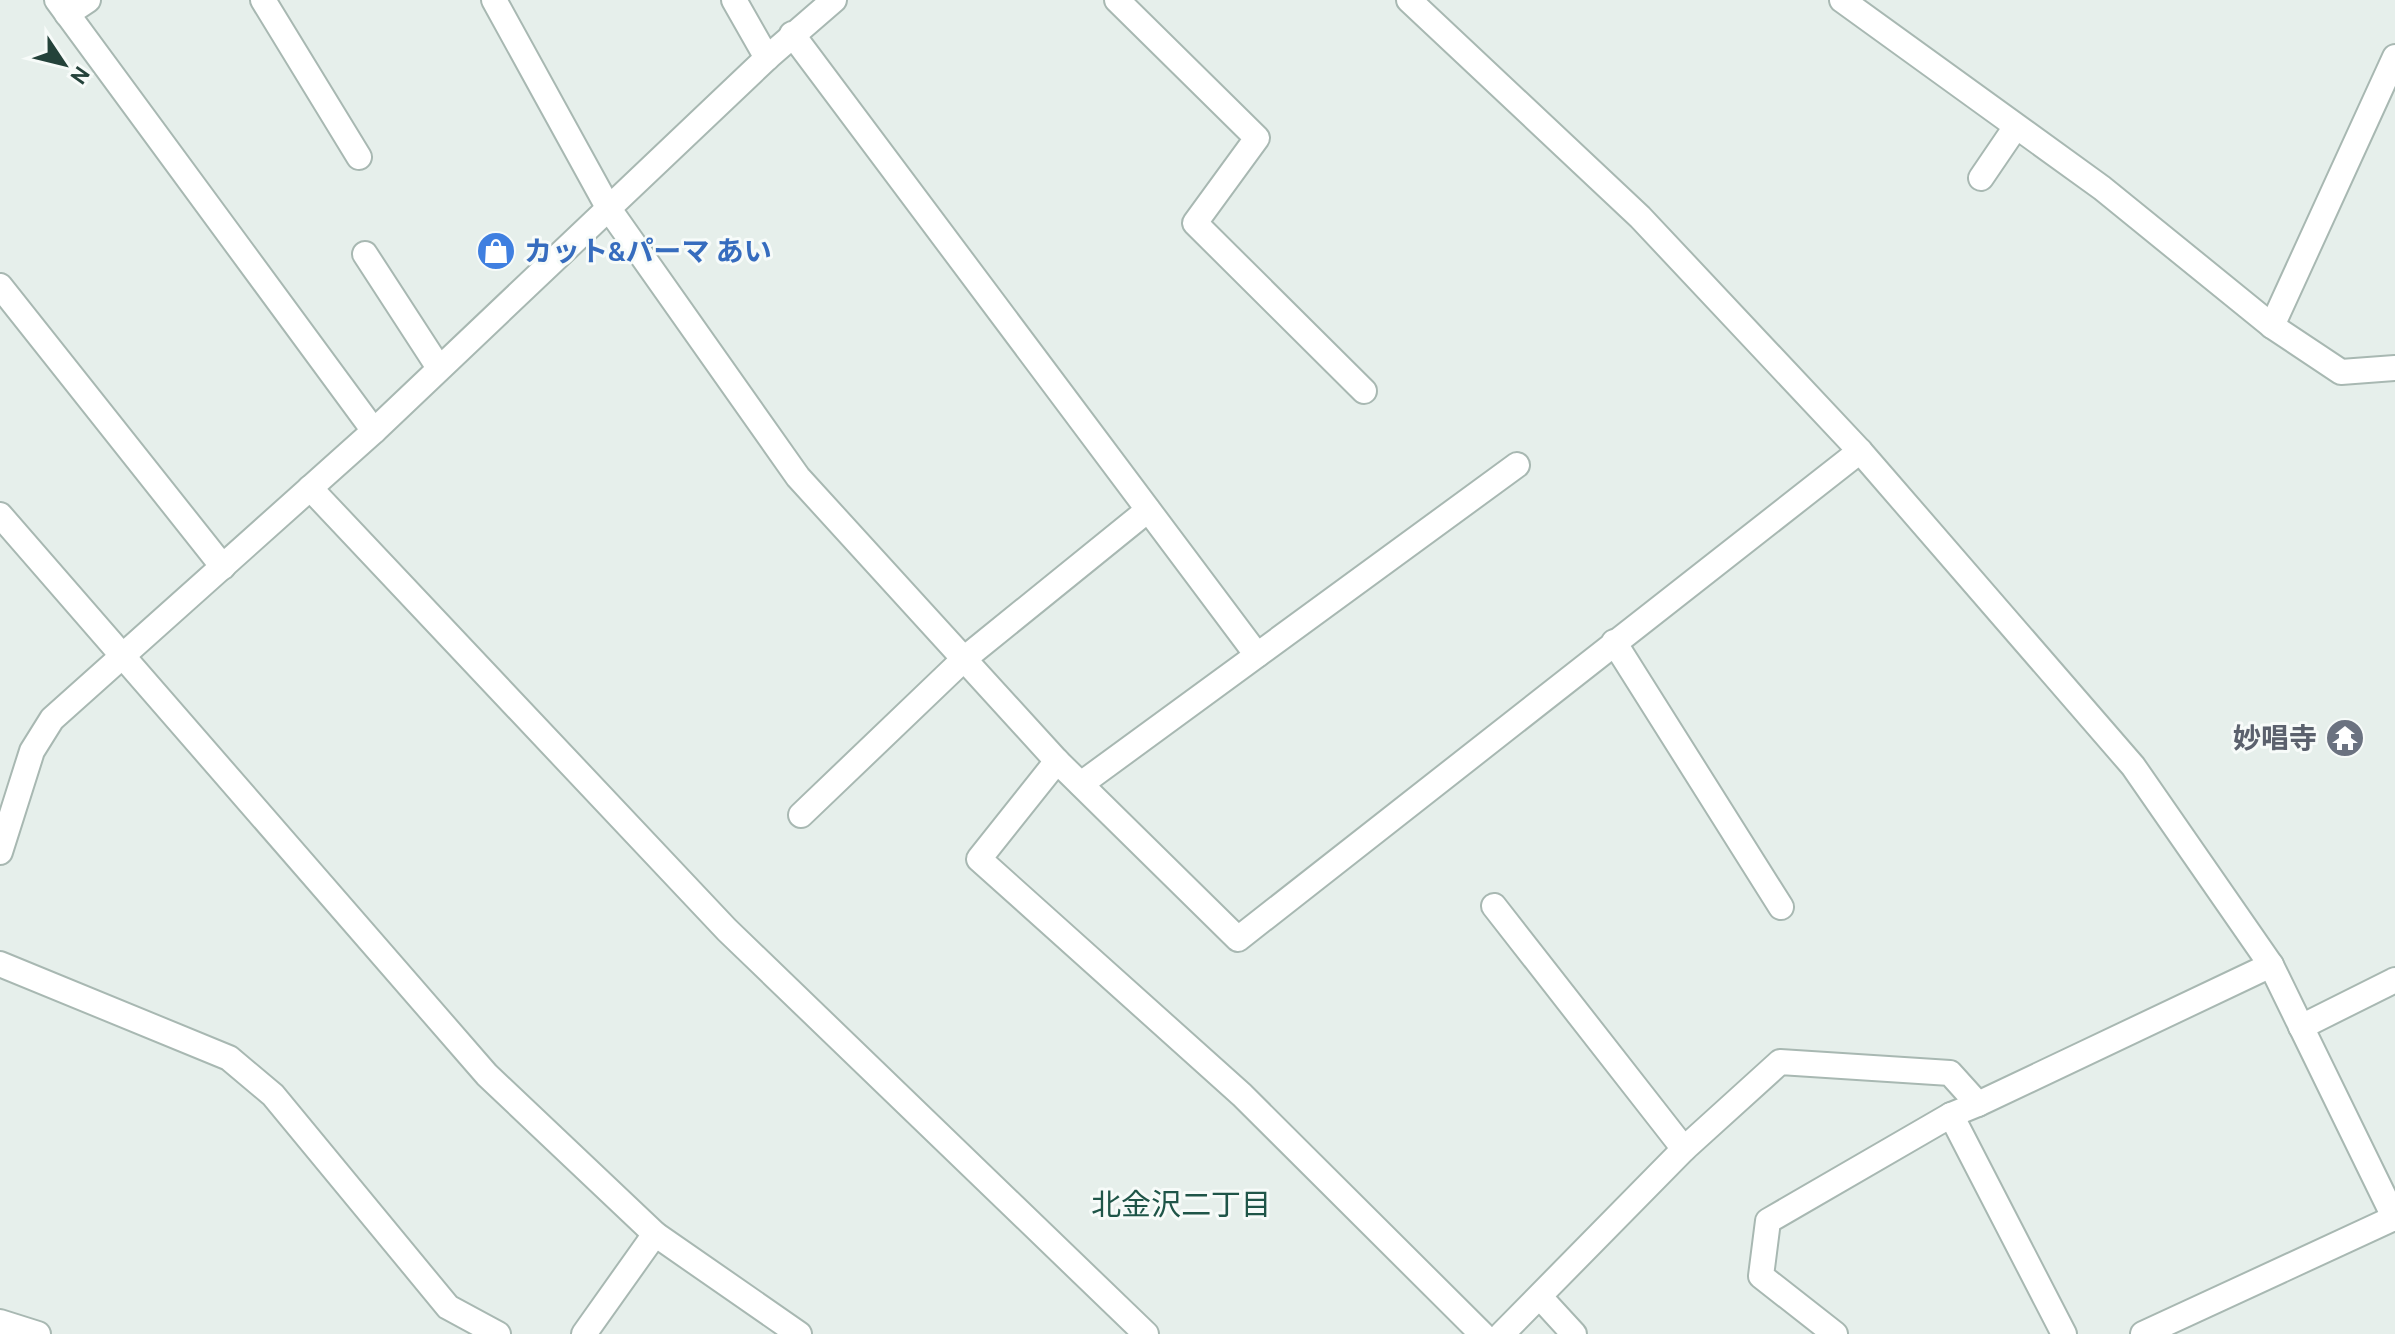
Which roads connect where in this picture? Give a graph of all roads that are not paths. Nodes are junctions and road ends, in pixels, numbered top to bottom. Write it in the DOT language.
graph roads {
  1 [pos="88,0"];
  2 [pos="263,0"];
  3 [pos="494,0"];
  4 [pos="734,0"];
  5 [pos="834,0"];
  6 [pos="1117,0"];
  7 [pos="1409,0"];
  8 [pos="1842,0"];
  9 [pos="62,7"];
  10 [pos="792,34"];
  11 [pos="2395,57"];
  12 [pos="767,58"];
  13 [pos="2015,128"];
  14 [pos="359,157"];
  15 [pos="1981,178"];
  16 [pos="609,209"];
  17 [pos="365,254"];
  18 [pos="0,286"];
  19 [pos="2272,326"];
  20 [pos="439,368"];
  21 [pos="2395,368"];
  22 [pos="1364,391"];
  23 [pos="374,431"];
  24 [pos="1860,451"];
  25 [pos="1517,465"];
  26 [pos="310,488"];
  27 [pos="1148,510"];
  28 [pos="0,515"];
  29 [pos="223,567"];
  30 [pos="1614,642"];
  31 [pos="1257,655"];
  32 [pos="120,656"];
  33 [pos="964,659"];
  34 [pos="1057,761"];
  35 [pos="0,783"];
  36 [pos="1081,784"];
  37 [pos="17,802"];
  38 [pos="801,815"];
  39 [pos="0,852"];
  40 [pos="1494,906"];
  41 [pos="1781,907"];
  42 [pos="0,964"];
  43 [pos="2271,965"];
  44 [pos="2395,980"];
  45 [pos="2301,1027"];
  46 [pos="1978,1104"];
  47 [pos="1951,1115"];
  48 [pos="1684,1149"];
  49 [pos="2395,1218"];
  50 [pos="655,1234"];
  51 [pos="1540,1297"];
  52 [pos="0,1322"];
  53 [pos="38,1334"];
  54 [pos="498,1334"];
  55 [pos="584,1334"];
  56 [pos="799,1334"];
  57 [pos="1146,1334"];
  58 [pos="1482,1334"];
  59 [pos="1502,1334"];
  60 [pos="1574,1334"];
  61 [pos="1835,1334"];
  62 [pos="2064,1334"];
  63 [pos="2143,1334"];
  1 -- 9 [label="street"];
  2 -- 14 [label="street"];
  3 -- 16 [label="street"];
  4 -- 12 [label="street"];
  5 -- 10 [label="street"];
  6 -- 22 [label="street"];
  7 -- 24 [label="street"];
  8 -- 13 [label="street"];
  9 -- 23 [label="street"];
  10 -- 12 [label="street"];
  10 -- 27 [label="street"];
  11 -- 19 [label="street"];
  12 -- 16 [label="street"];
  13 -- 15 [label="street"];
  13 -- 19 [label="street"];
  16 -- 20 [label="street"];
  16 -- 33 [label="street"];
  17 -- 20 [label="street"];
  18 -- 29 [label="street"];
  19 -- 21 [label="street"];
  20 -- 23 [label="street"];
  23 -- 26 [label="street"];
  24 -- 30 [label="street"];
  24 -- 43 [label="street"];
  25 -- 31 [label="street"];
  26 -- 29 [label="street"];
  26 -- 57 [label="street"];
  27 -- 31 [label="street"];
  27 -- 33 [label="street"];
  28 -- 32 [label="street"];
  29 -- 32 [label="street"];
  30 -- 36 [label="street"];
  30 -- 41 [label="street"];
  31 -- 36 [label="street"];
  32 -- 37 [label="street"];
  32 -- 50 [label="street"];
  33 -- 34 [label="street"];
  33 -- 38 [label="street"];
  34 -- 36 [label="street"];
  34 -- 58 [label="street"];
  35 -- 37 [label="street"];
  37 -- 39 [label="street"];
  40 -- 48 [label="street"];
  42 -- 54 [label="street"];
  43 -- 45 [label="street"];
  43 -- 46 [label="street"];
  44 -- 45 [label="street"];
  45 -- 49 [label="street"];
  46 -- 47 [label="street"];
  46 -- 48 [label="street"];
  47 -- 61 [label="street"];
  47 -- 62 [label="street"];
  48 -- 51 [label="street"];
  49 -- 63 [label="street"];
  50 -- 55 [label="street"];
  50 -- 56 [label="street"];
  51 -- 59 [label="street"];
  51 -- 60 [label="street"];
  52 -- 53 [label="street"];
}
